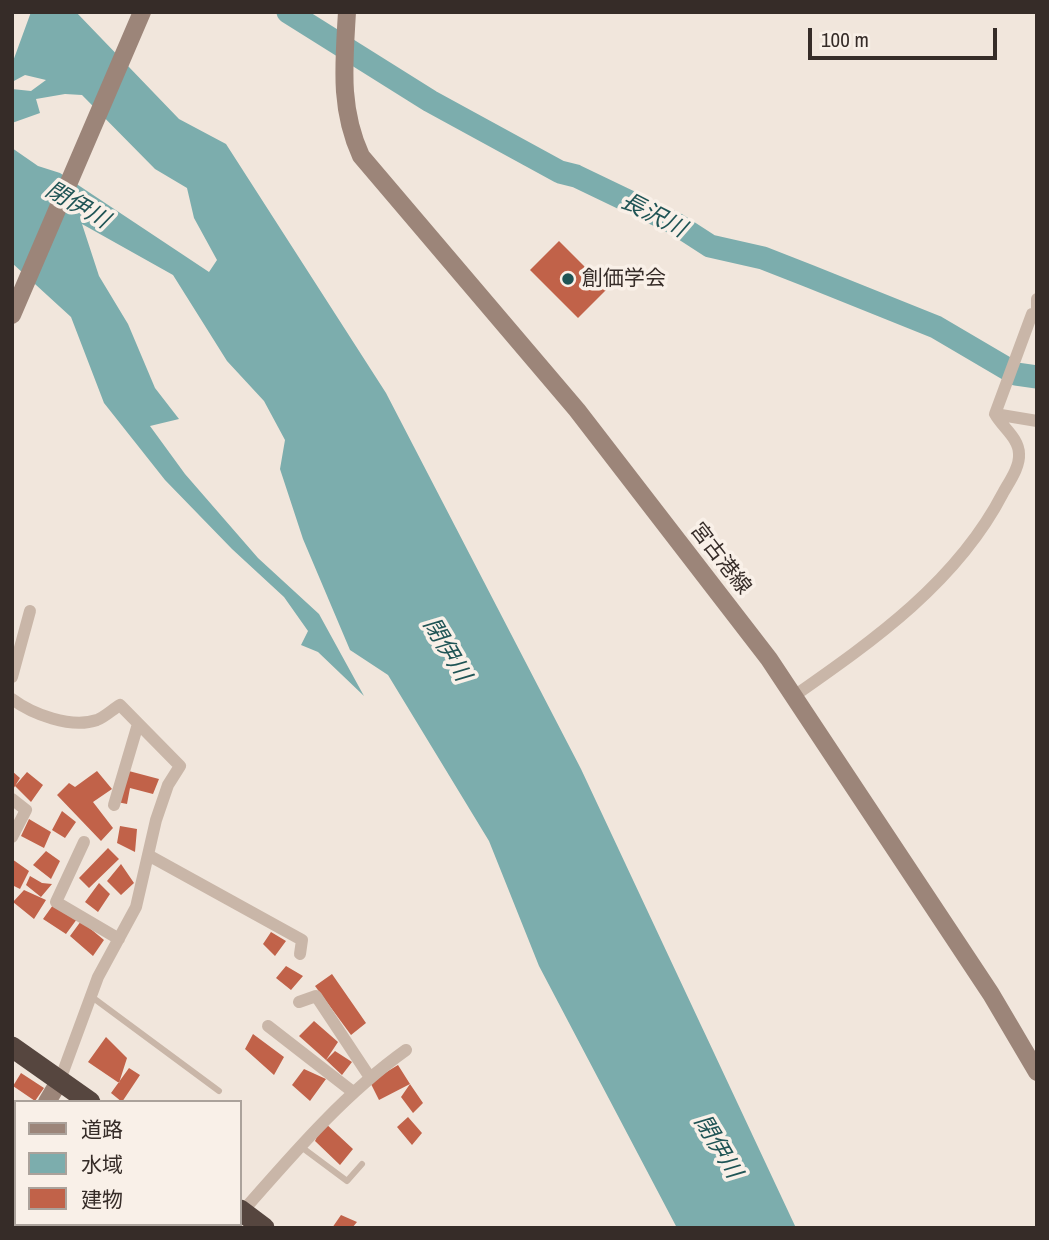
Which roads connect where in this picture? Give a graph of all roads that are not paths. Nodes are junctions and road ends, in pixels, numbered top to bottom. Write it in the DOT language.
graph roads {
  1 [pos="142,12"];
  2 [pos="347,12"];
  3 [pos="1037,299"];
  4 [pos="1034,311"];
  5 [pos="12,315"];
  6 [pos="995,414"];
  7 [pos="1037,421"];
  8 [pos="30,611"];
  9 [pos="12,677"];
  10 [pos="794,696"];
  11 [pos="12,699"];
  12 [pos="138,724"];
  13 [pos="12,799"];
  14 [pos="114,805"];
  15 [pos="12,837"];
  16 [pos="84,842"];
  17 [pos="148,855"];
  18 [pos="119,939"];
  19 [pos="300,954"];
  20 [pos="92,997"];
  21 [pos="299,1002"];
  22 [pos="268,1026"];
  23 [pos="12,1047"];
  24 [pos="405,1050"];
  25 [pos="1037,1072"];
  26 [pos="369,1076"];
  27 [pos="60,1080"];
  28 [pos="219,1091"];
  29 [pos="353,1092"];
  30 [pos="48,1100"];
  31 [pos="87,1100"];
  32 [pos="300,1146"];
  33 [pos="362,1164"];
  34 [pos="242,1210"];
  35 [pos="242,1212"];
  36 [pos="264,1228"];
  1 -- 5 [label="main road"];
  2 -- 10 [label="main road, 宮古港線"];
  3 -- 4 [label="street"];
  4 -- 6 [label="street"];
  6 -- 7 [label="street"];
  6 -- 10 [label="street"];
  8 -- 9 [label="street"];
  10 -- 25 [label="main road, 宮古港線"];
  11 -- 12 [label="street"];
  12 -- 14 [label="street"];
  12 -- 17 [label="street"];
  13 -- 15 [label="street"];
  16 -- 18 [label="street"];
  17 -- 18 [label="street"];
  17 -- 19 [label="street"];
  18 -- 20 [label="street"];
  20 -- 27 [label="street"];
  20 -- 28 [label="lane"];
  21 -- 26 [label="street"];
  22 -- 29 [label="street"];
  23 -- 27 [label="highway"];
  24 -- 26 [label="street"];
  26 -- 29 [label="street"];
  27 -- 30 [label="main road"];
  27 -- 31 [label="highway"];
  29 -- 32 [label="street"];
  32 -- 33 [label="lane"];
  32 -- 34 [label="street"];
  35 -- 36 [label="highway"];
}
